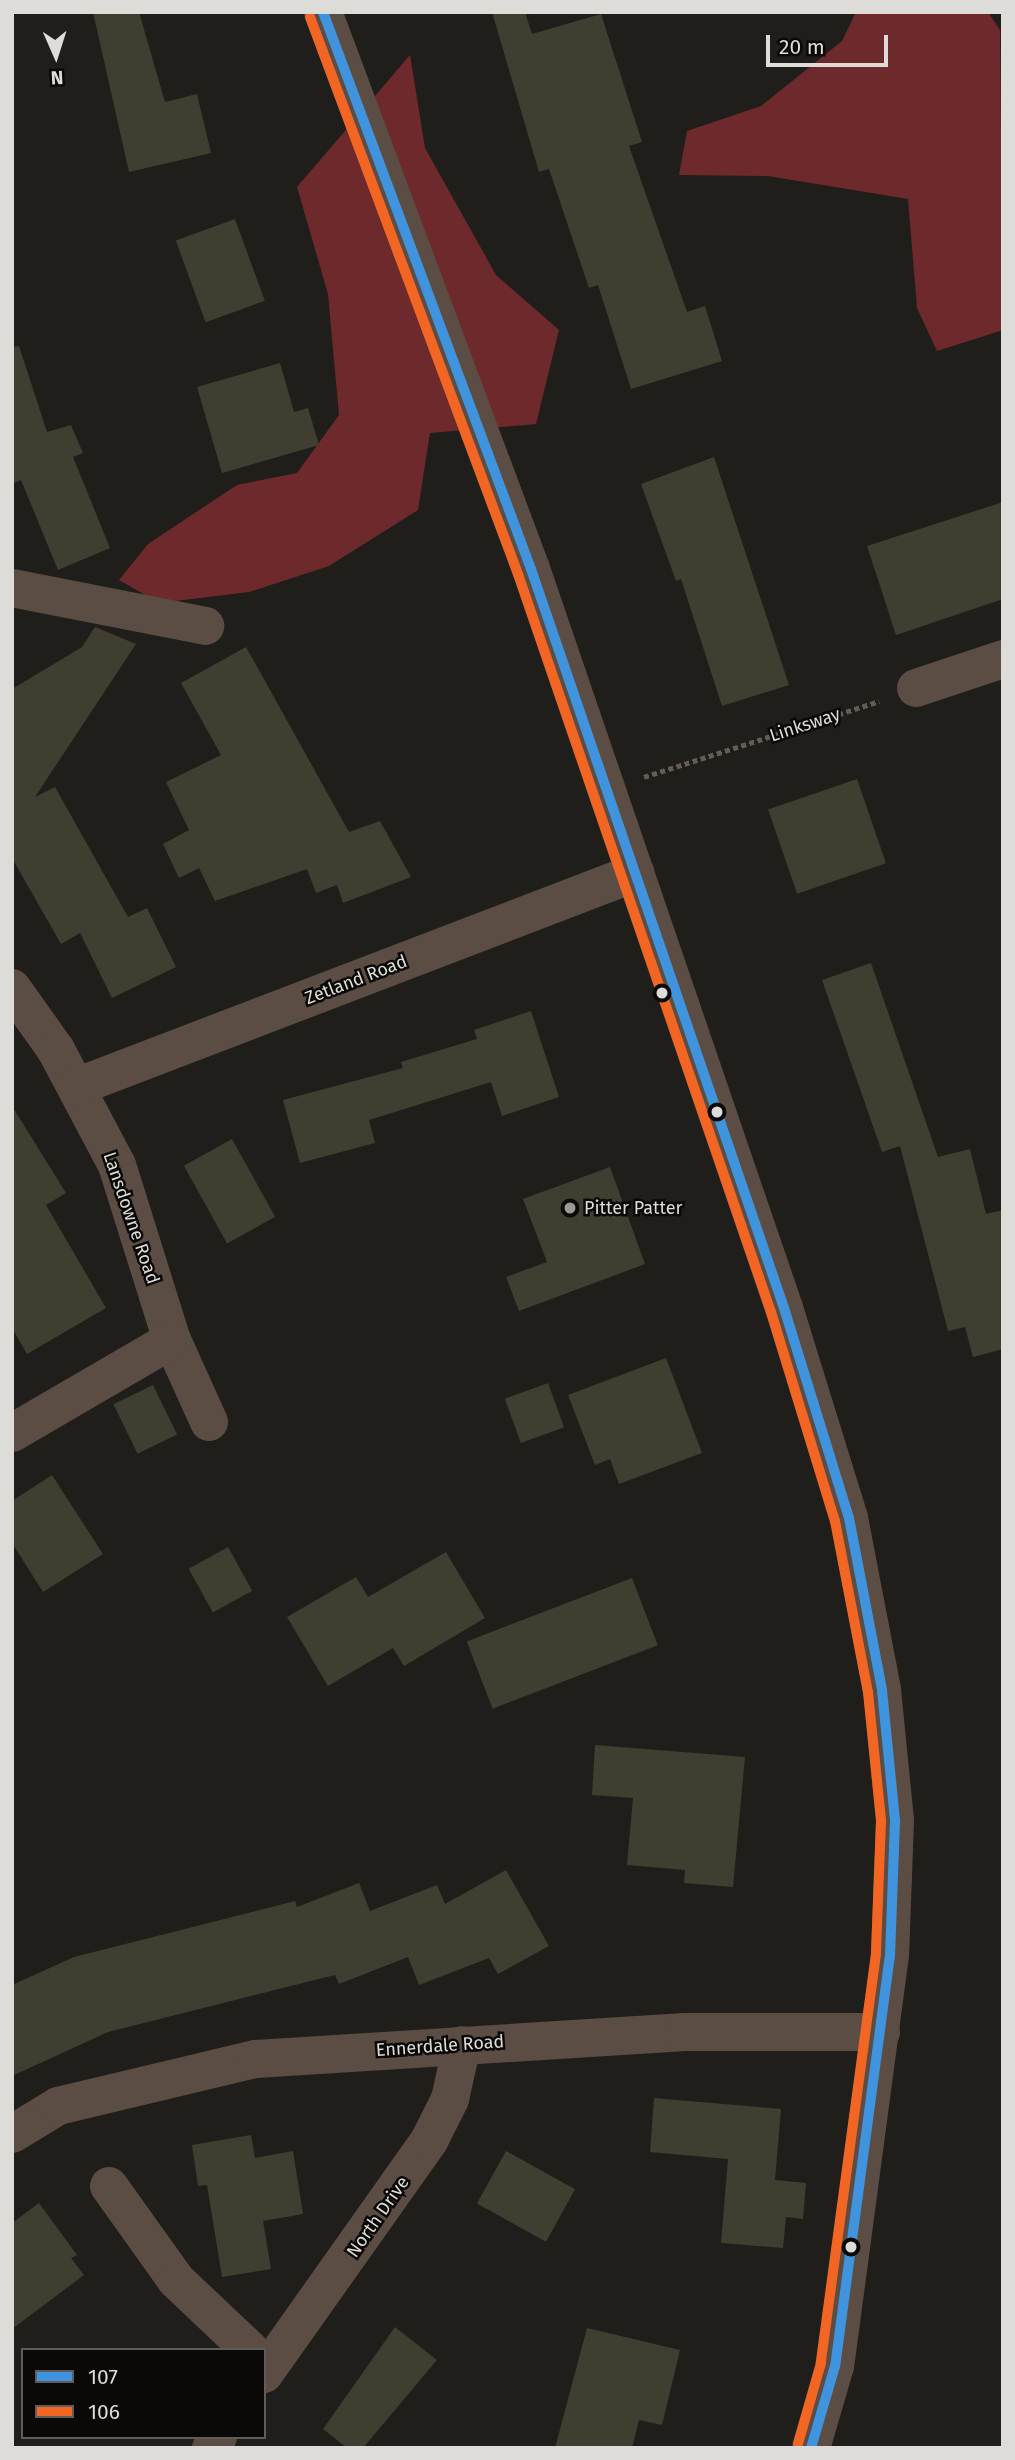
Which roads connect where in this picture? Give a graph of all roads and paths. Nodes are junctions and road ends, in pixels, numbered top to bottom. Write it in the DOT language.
graph roads {
  1 [pos="323,12"];
  2 [pos="12,588"];
  3 [pos="205,626"];
  4 [pos="1003,659"];
  5 [pos="916,688"];
  6 [pos="607,789"];
  7 [pos="635,873"];
  8 [pos="12,988"];
  9 [pos="76,1087"];
  10 [pos="173,1340"];
  11 [pos="209,1422"];
  12 [pos="12,1433"];
  13 [pos="881,2032"];
  14 [pos="462,2045"];
  15 [pos="12,2134"];
  16 [pos="109,2186"];
  17 [pos="246,2348"];
  18 [pos="266,2358"];
  19 [pos="811,2448"];
  1 -- 6 [label="street"];
  2 -- 3 [label="street"];
  4 -- 5 [label="street"];
  5 -- 6 [label="path, Linksway"];
  6 -- 7 [label="street"];
  7 -- 9 [label="street, Zetland Road"];
  7 -- 13 [label="street"];
  8 -- 9 [label="street, Lansdowne Road"];
  9 -- 10 [label="street, Lansdowne Road"];
  10 -- 11 [label="street, Lansdowne Road"];
  10 -- 12 [label="street"];
  13 -- 14 [label="street, Ennerdale Road"];
  13 -- 19 [label="street"];
  14 -- 15 [label="street, Ennerdale Road"];
  14 -- 18 [label="street, North Drive"];
  16 -- 17 [label="street"];
}
